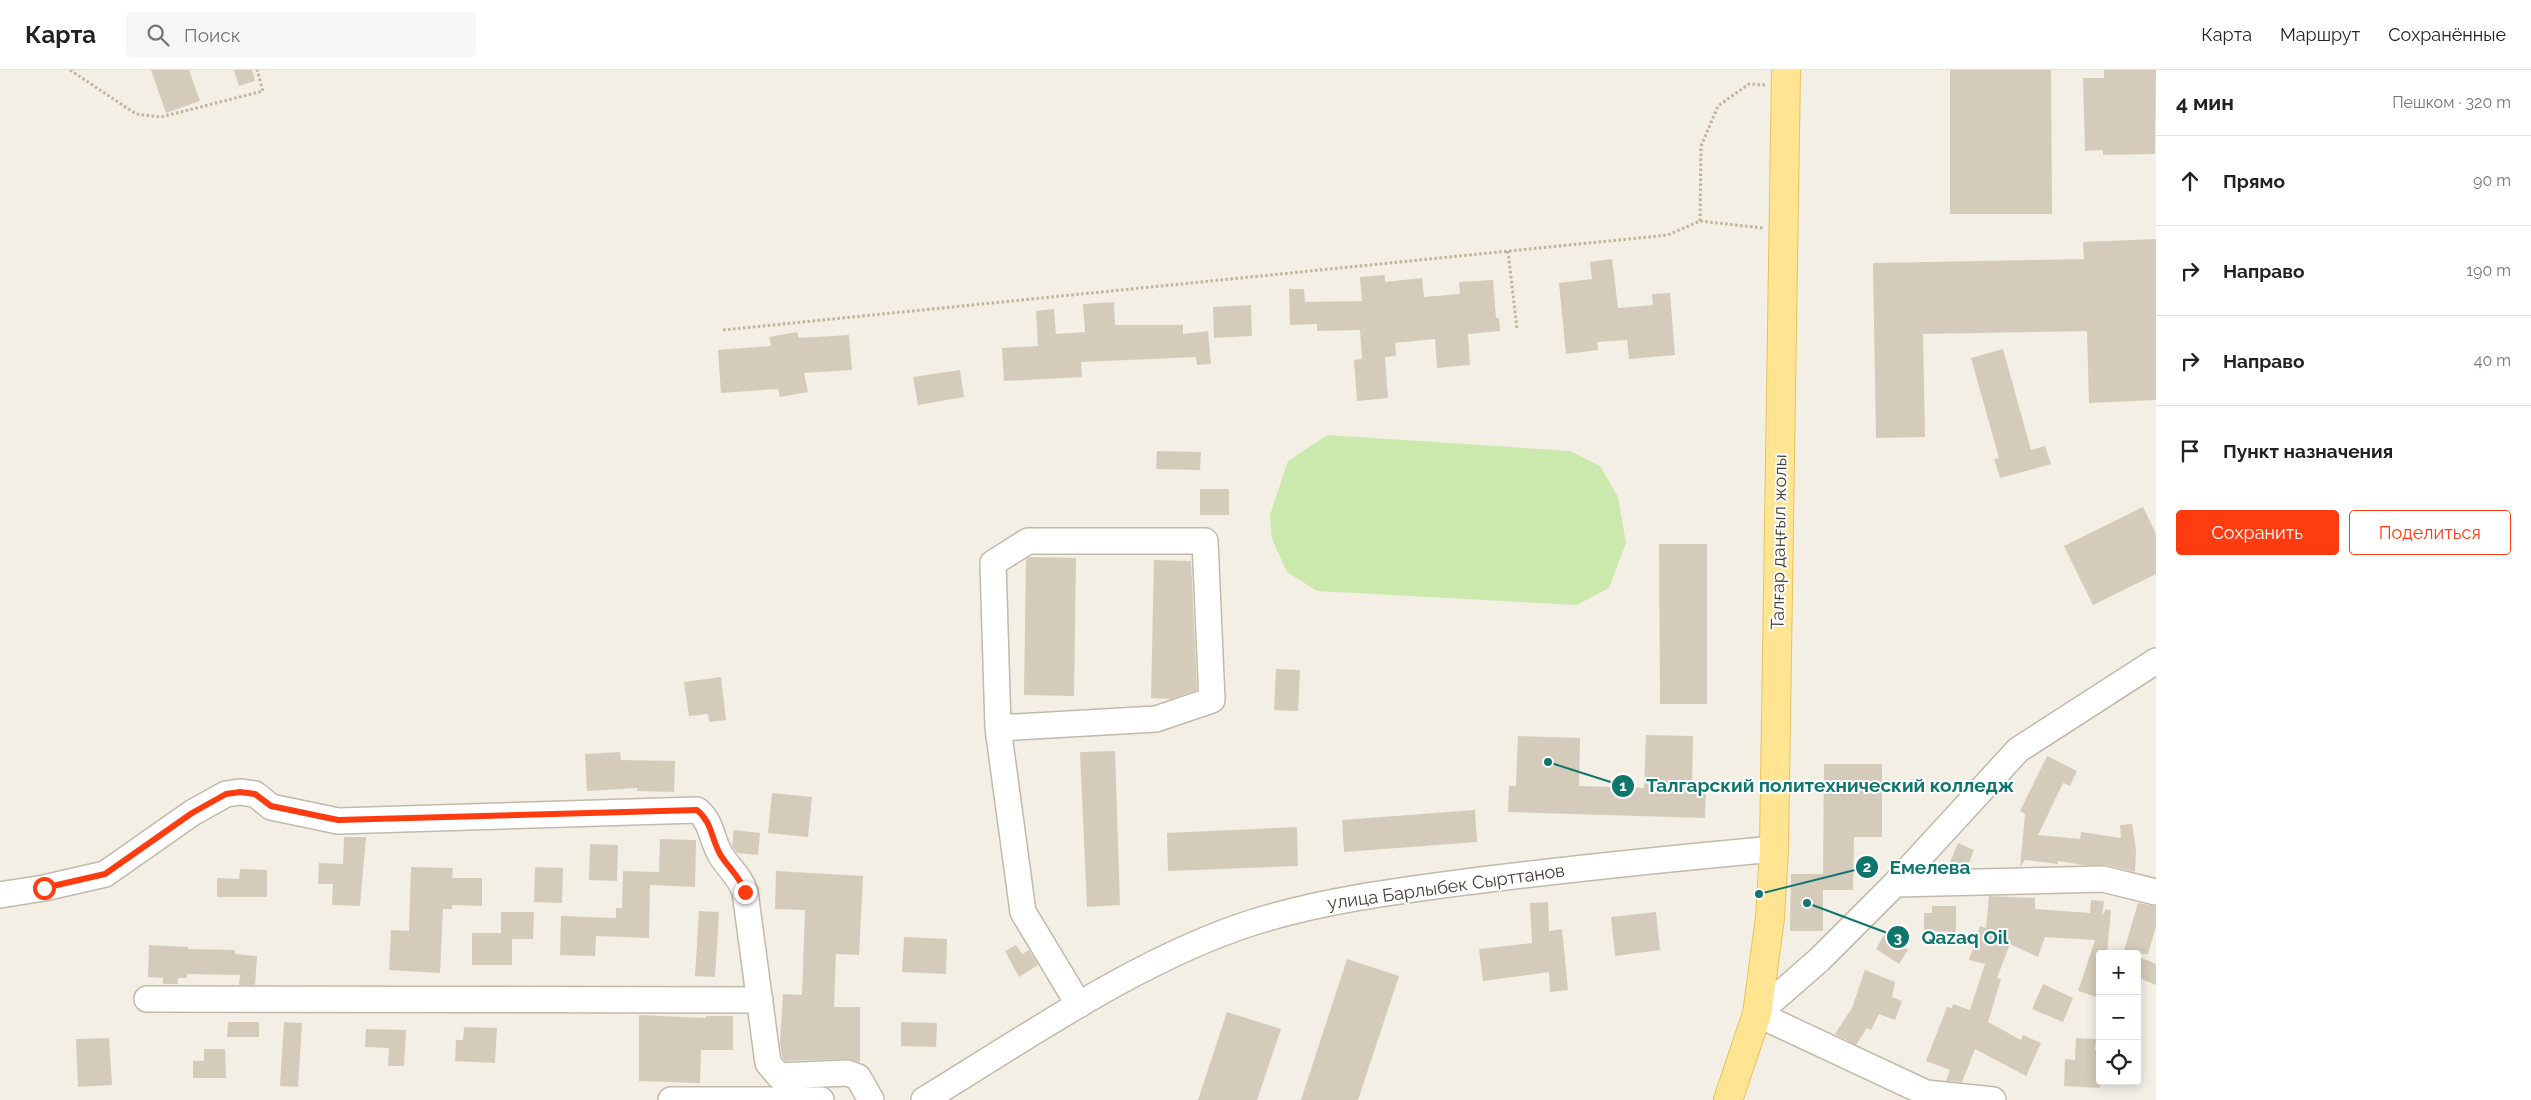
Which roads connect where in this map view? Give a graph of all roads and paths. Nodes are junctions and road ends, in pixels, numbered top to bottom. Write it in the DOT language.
graph roads {
  1 [pos="70,70"];
  2 [pos="257,70"];
  3 [pos="1786,79"];
  4 [pos="1700,221"];
  5 [pos="1783,230"];
  6 [pos="1508,251"];
  7 [pos="1517,329"];
  8 [pos="723,330"];
  9 [pos="2156,661"];
  10 [pos="998,728"];
  11 [pos="1774,849"];
  12 [pos="1895,884"];
  13 [pos="2156,892"];
  14 [pos="0,895"];
  15 [pos="147,999"];
  16 [pos="760,1000"];
  17 [pos="1079,1005"];
  18 [pos="1756,1014"];
  19 [pos="671,1100"];
  20 [pos="821,1100"];
  21 [pos="871,1100"];
  22 [pos="924,1100"];
  23 [pos="1728,1100"];
  24 [pos="1993,1100"];
  1 -- 2 [label="path"];
  3 -- 4 [label="path"];
  3 -- 5 [label="main road, Талғар даңғыл жолы"];
  4 -- 5 [label="path"];
  4 -- 6 [label="path"];
  5 -- 11 [label="main road, Талғар даңғыл жолы"];
  6 -- 7 [label="path"];
  6 -- 8 [label="path"];
  9 -- 12 [label="street"];
  10 -- 10 [label="street"];
  10 -- 17 [label="street"];
  11 -- 17 [label="street, улица Барлыбек Сырттанов"];
  11 -- 18 [label="main road, Талғар даңғыл жолы"];
  12 -- 13 [label="street"];
  12 -- 18 [label="street"];
  14 -- 16 [label="street"];
  15 -- 16 [label="street"];
  16 -- 21 [label="street"];
  17 -- 22 [label="street, улица Барлыбек Сырттанов"];
  18 -- 23 [label="main road, Талғар даңғыл жолы"];
  18 -- 24 [label="street"];
  19 -- 20 [label="street"];
}
